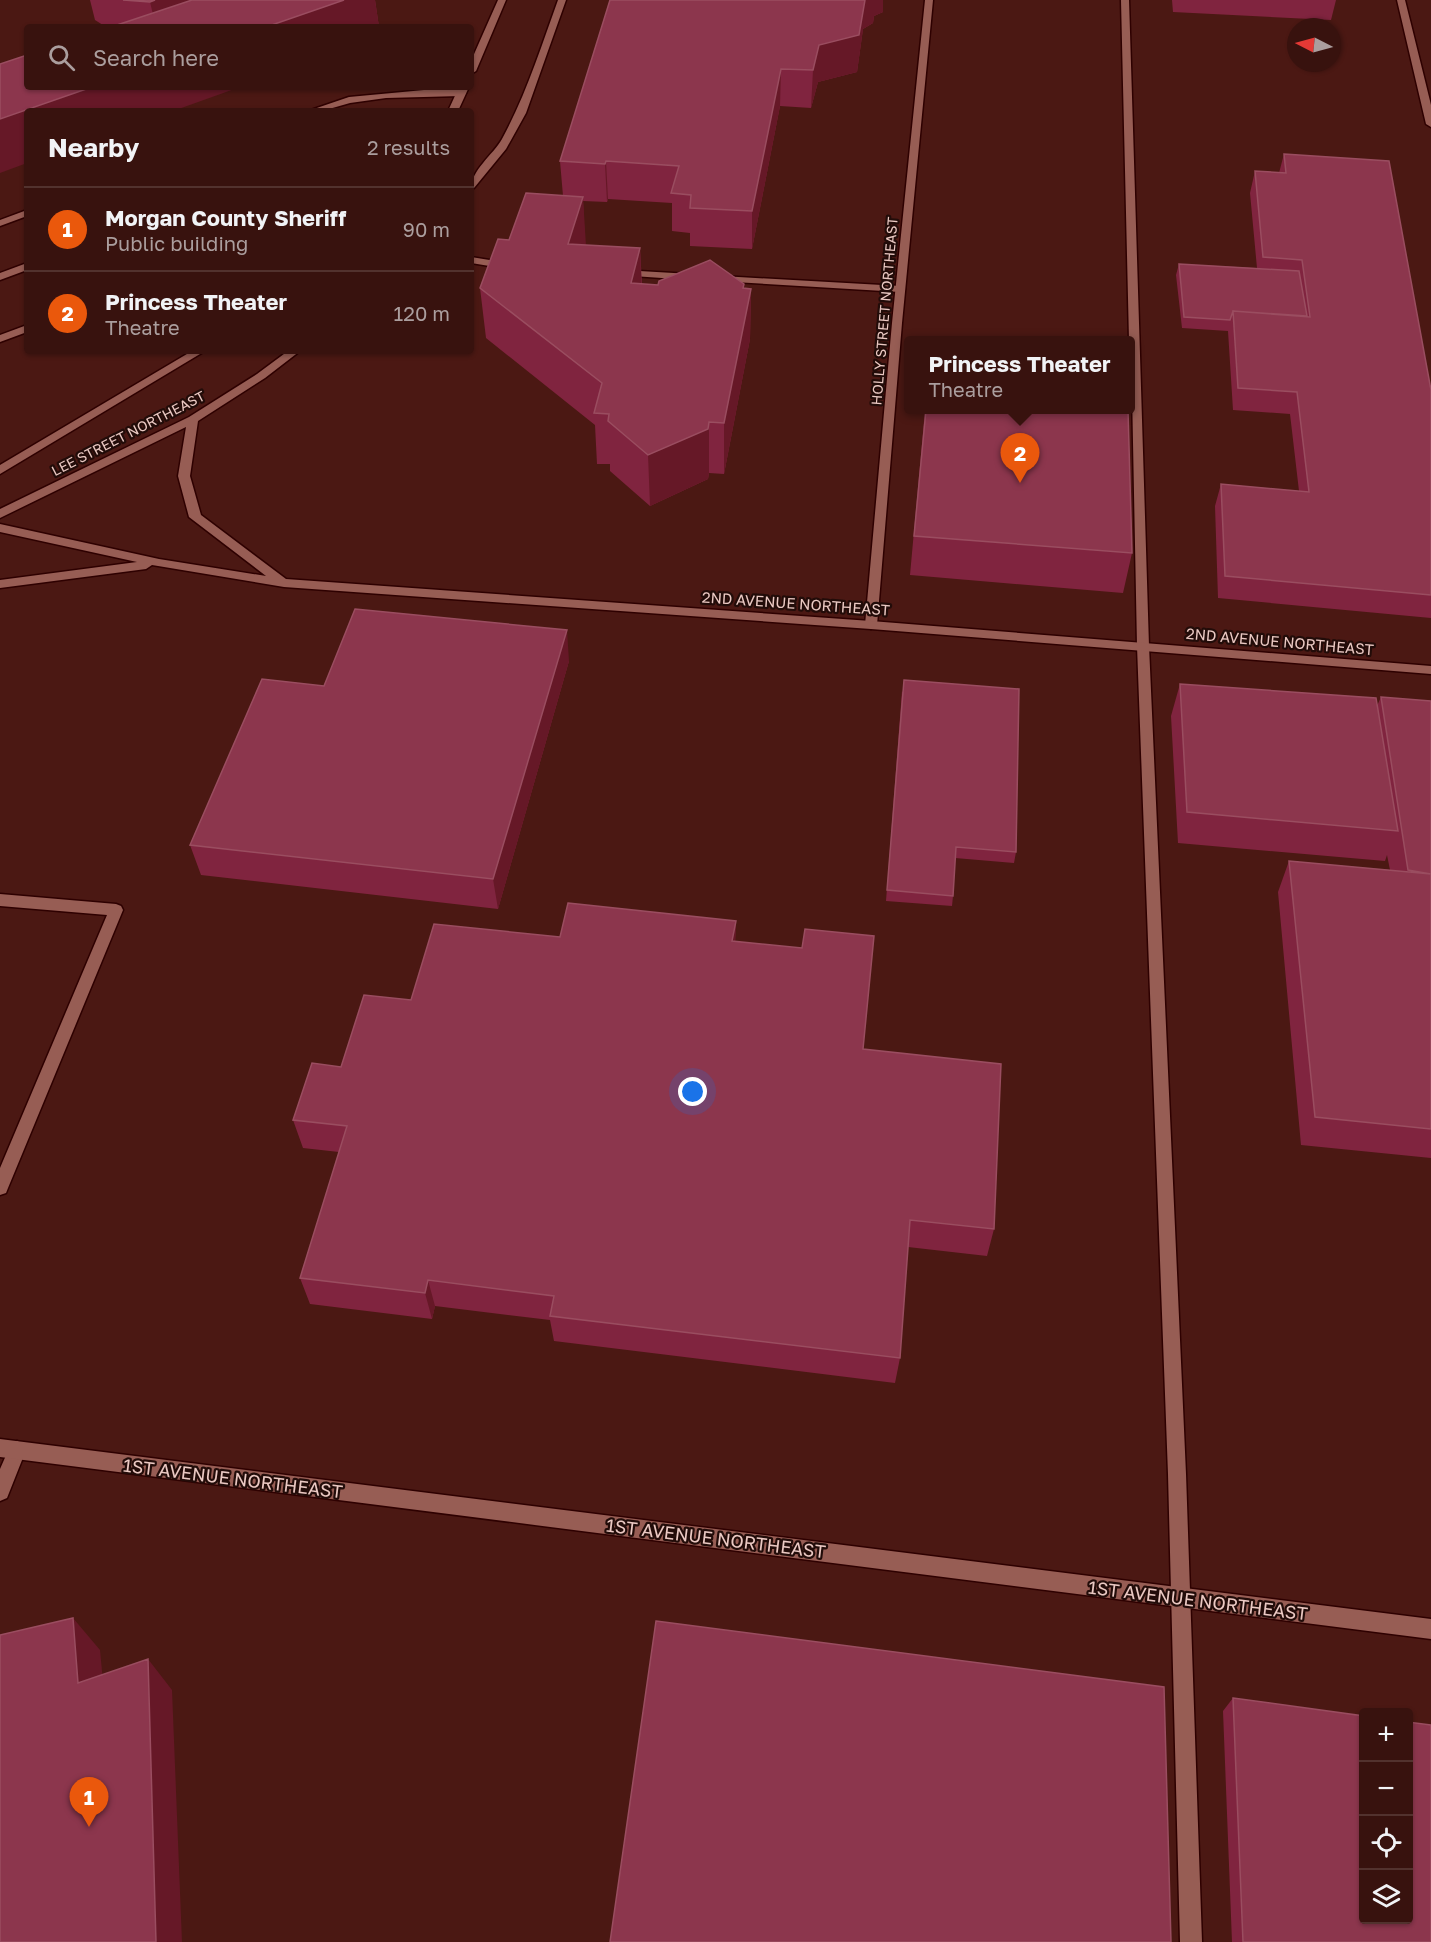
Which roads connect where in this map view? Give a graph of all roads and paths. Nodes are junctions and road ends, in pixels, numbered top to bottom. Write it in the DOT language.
graph roads {
  1 [pos="502,0"];
  2 [pos="562,0"];
  3 [pos="929,0"];
  4 [pos="1125,0"];
  5 [pos="1401,0"];
  6 [pos="474,64"];
  7 [pos="463,90"];
  8 [pos="320,108"];
  9 [pos="454,108"];
  10 [pos="1431,124"];
  11 [pos="474,182"];
  12 [pos="24,214"];
  13 [pos="0,224"];
  14 [pos="474,260"];
  15 [pos="24,267"];
  16 [pos="521,268"];
  17 [pos="613,273"];
  18 [pos="0,277"];
  19 [pos="900,295"];
  20 [pos="24,329"];
  21 [pos="1134,336"];
  22 [pos="0,339"];
  23 [pos="195,354"];
  24 [pos="291,354"];
  25 [pos="1135,359"];
  26 [pos="193,419"];
  27 [pos="0,470"];
  28 [pos="0,514"];
  29 [pos="0,528"];
  30 [pos="159,563"];
  31 [pos="284,583"];
  32 [pos="0,584"];
  33 [pos="871,625"];
  34 [pos="1143,646"];
  35 [pos="1431,670"];
  36 [pos="0,900"];
  37 [pos="0,1188"];
  38 [pos="9,1449"];
  39 [pos="0,1492"];
  40 [pos="1181,1598"];
  41 [pos="1431,1629"];
  42 [pos="1191,1942"];
  1 -- 6 [label="street"];
  2 -- 11 [label="street"];
  3 -- 19 [label="street, HOLLY STREET NORTHEAST"];
  4 -- 21 [label="street"];
  5 -- 10 [label="street"];
  7 -- 8 [label="street"];
  7 -- 9 [label="street"];
  12 -- 13 [label="street"];
  14 -- 16 [label="street"];
  15 -- 18 [label="street"];
  17 -- 19 [label="street"];
  19 -- 33 [label="street, HOLLY STREET NORTHEAST"];
  20 -- 22 [label="street"];
  23 -- 27 [label="street, LEE STREET NORTHEAST"];
  24 -- 26 [label="street, LEE STREET NORTHEAST"];
  25 -- 34 [label="street"];
  26 -- 28 [label="street, LEE STREET NORTHEAST"];
  26 -- 31 [label="street"];
  29 -- 30 [label="street"];
  30 -- 31 [label="street, 2ND AVENUE NORTHEAST"];
  30 -- 32 [label="street"];
  31 -- 33 [label="street, 2ND AVENUE NORTHEAST"];
  33 -- 34 [label="street, 2ND AVENUE NORTHEAST"];
  34 -- 35 [label="street, 2ND AVENUE NORTHEAST"];
  34 -- 40 [label="street"];
  36 -- 37 [label="street"];
  38 -- 39 [label="street"];
  38 -- 40 [label="street, 1ST AVENUE NORTHEAST"];
  40 -- 41 [label="street, 1ST AVENUE NORTHEAST"];
  40 -- 42 [label="street"];
}
